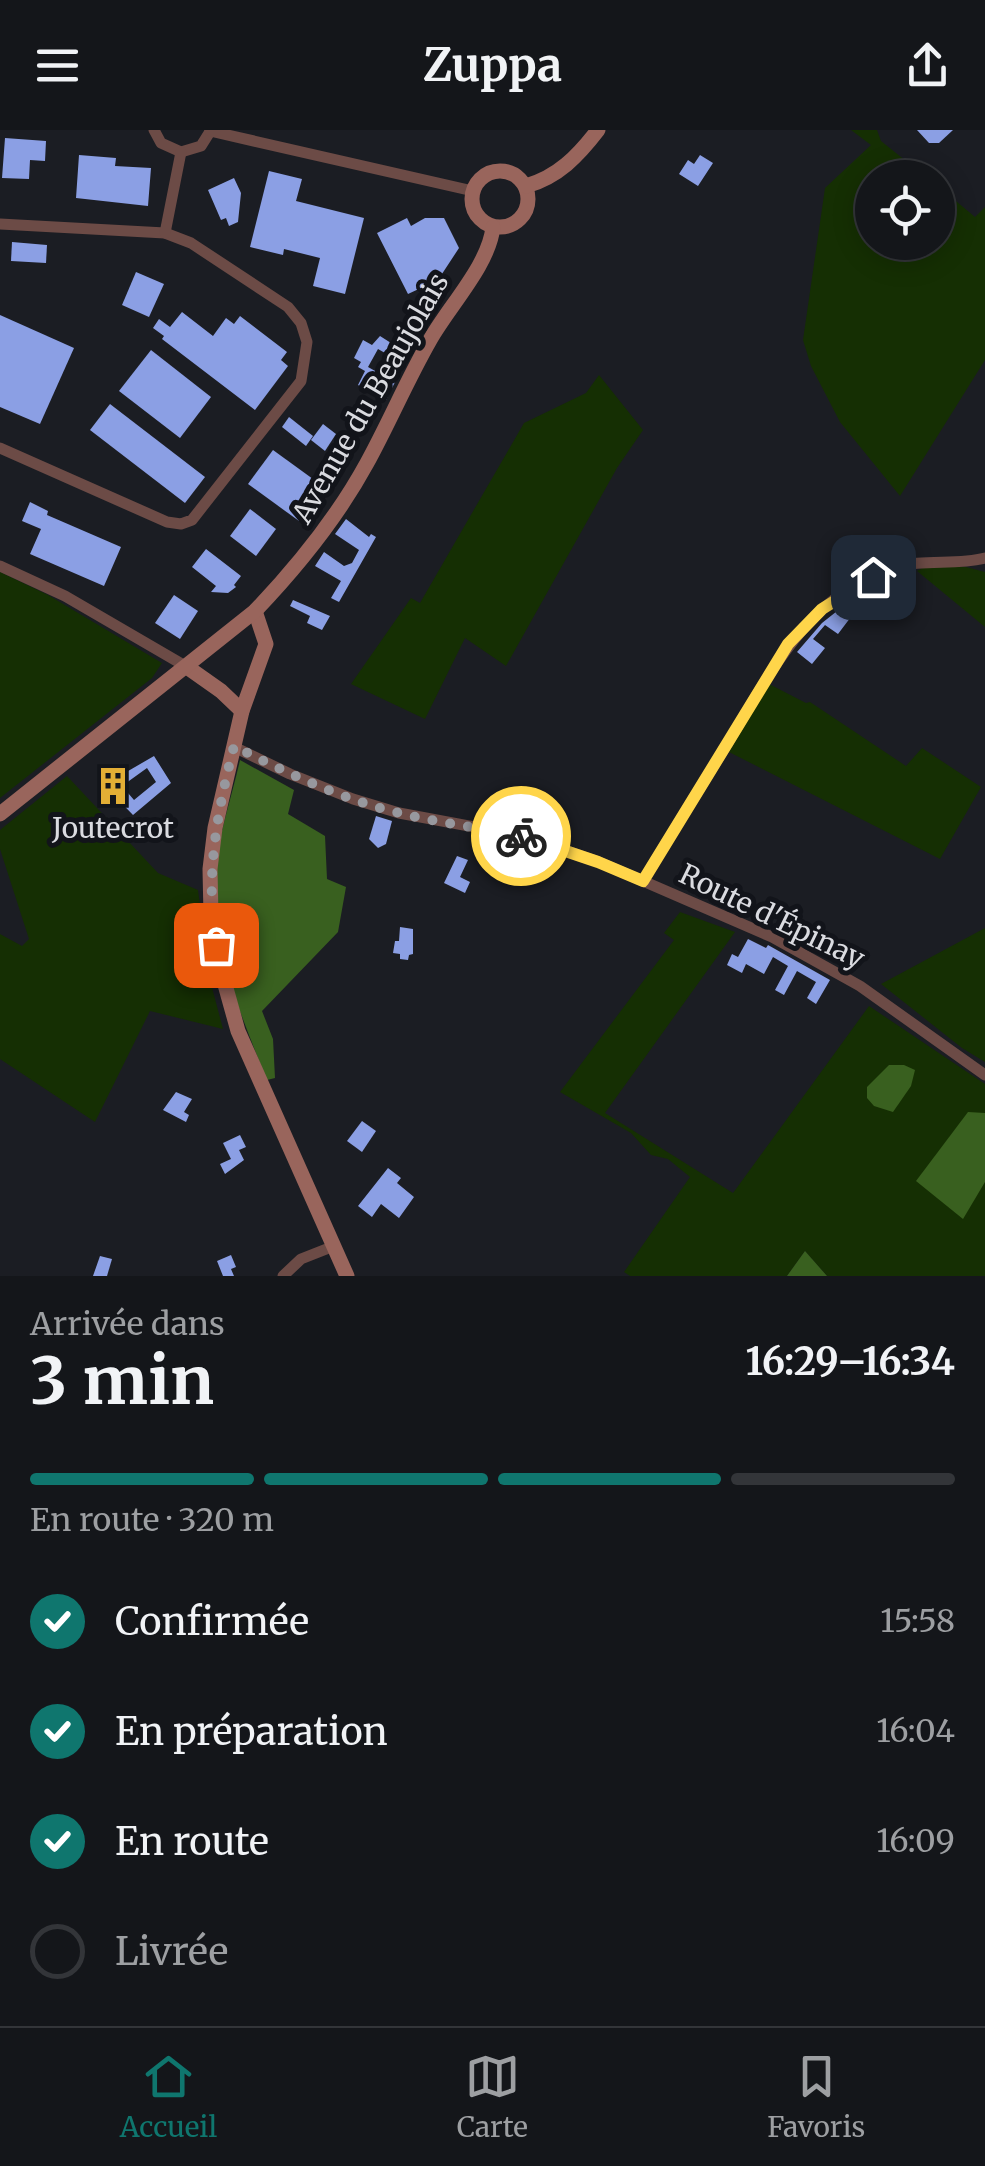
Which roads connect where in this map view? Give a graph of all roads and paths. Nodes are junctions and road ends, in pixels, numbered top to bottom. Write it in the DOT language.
graph roads {
  1 [pos="154,130"];
  2 [pos="598,130"];
  3 [pos="210,131"];
  4 [pos="181,152"];
  5 [pos="526,186"];
  6 [pos="472,190"];
  7 [pos="0,224"];
  8 [pos="493,227"];
  9 [pos="165,233"];
  10 [pos="0,448"];
  11 [pos="985,558"];
  12 [pos="0,566"];
  13 [pos="256,610"];
  14 [pos="186,666"];
  15 [pos="242,711"];
  16 [pos="234,746"];
  17 [pos="0,814"];
  18 [pos="643,881"];
  19 [pos="985,1075"];
  20 [pos="334,1246"];
  21 [pos="282,1276"];
  22 [pos="347,1276"];
  1 -- 4 [label="street"];
  2 -- 5 [label="main road"];
  3 -- 4 [label="street"];
  3 -- 6 [label="street"];
  4 -- 9 [label="street"];
  5 -- 6 [label="main road"];
  5 -- 8 [label="main road"];
  6 -- 8 [label="main road"];
  7 -- 9 [label="street"];
  8 -- 13 [label="main road, Avenue du Beaujolais"];
  9 -- 10 [label="street"];
  11 -- 18 [label="street"];
  12 -- 14 [label="street"];
  13 -- 14 [label="main road, Avenue du Beaujolais"];
  13 -- 15 [label="main road"];
  14 -- 15 [label="main road"];
  14 -- 17 [label="main road, Avenue du Beaujolais"];
  15 -- 16 [label="main road"];
  16 -- 18 [label="street, Route d'Épinay"];
  16 -- 20 [label="main road"];
  18 -- 19 [label="street, Route d'Épinay"];
  20 -- 21 [label="street"];
  20 -- 22 [label="main road"];
}
